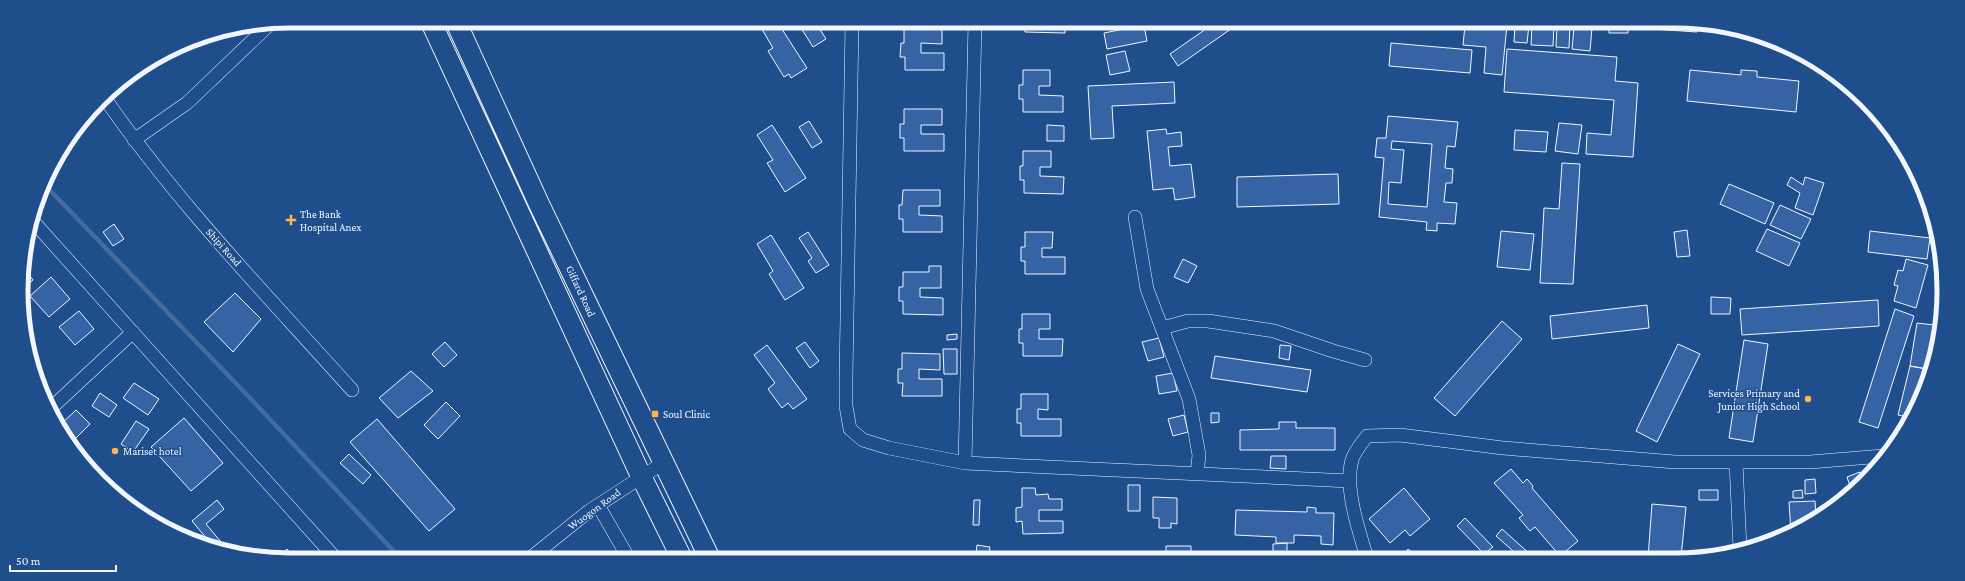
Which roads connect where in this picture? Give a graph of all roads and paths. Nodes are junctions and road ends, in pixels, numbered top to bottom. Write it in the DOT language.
graph roads {
  1 [pos="434,28"];
  2 [pos="459,28"];
  3 [pos="852,28"];
  4 [pos="975,28"];
  5 [pos="264,30"];
  6 [pos="108,102"];
  7 [pos="134,140"];
  8 [pos="1135,217"];
  9 [pos="36,225"];
  10 [pos="1162,328"];
  11 [pos="133,332"];
  12 [pos="1365,360"];
  13 [pos="352,390"];
  14 [pos="54,405"];
  15 [pos="1878,456"];
  16 [pos="1736,462"];
  17 [pos="663,464"];
  18 [pos="965,464"];
  19 [pos="1197,474"];
  20 [pos="641,476"];
  21 [pos="1350,481"];
  22 [pos="598,505"];
  23 [pos="1740,545"];
  24 [pos="331,553"];
  25 [pos="537,553"];
  26 [pos="625,553"];
  27 [pos="679,553"];
  28 [pos="707,553"];
  29 [pos="1365,553"];
  1 -- 20 [label="main road, Giffard Road"];
  2 -- 17 [label="main road, Giffard Road"];
  3 -- 18 [label="street"];
  4 -- 18 [label="street"];
  5 -- 7 [label="street"];
  6 -- 7 [label="street, Shipi Road"];
  7 -- 13 [label="street, Shipi Road"];
  8 -- 10 [label="street"];
  9 -- 11 [label="street"];
  10 -- 12 [label="street"];
  10 -- 19 [label="street"];
  11 -- 14 [label="street"];
  11 -- 24 [label="street"];
  15 -- 16 [label="street"];
  16 -- 21 [label="street"];
  16 -- 23 [label="street"];
  17 -- 20 [label="street, Wuogon Road"];
  17 -- 28 [label="main road, Giffard Road"];
  18 -- 19 [label="street"];
  19 -- 21 [label="street"];
  20 -- 22 [label="street, Wuogon Road"];
  20 -- 27 [label="main road, Giffard Road"];
  21 -- 29 [label="street"];
  22 -- 25 [label="street, Wuogon Road"];
  22 -- 26 [label="street"];
}
